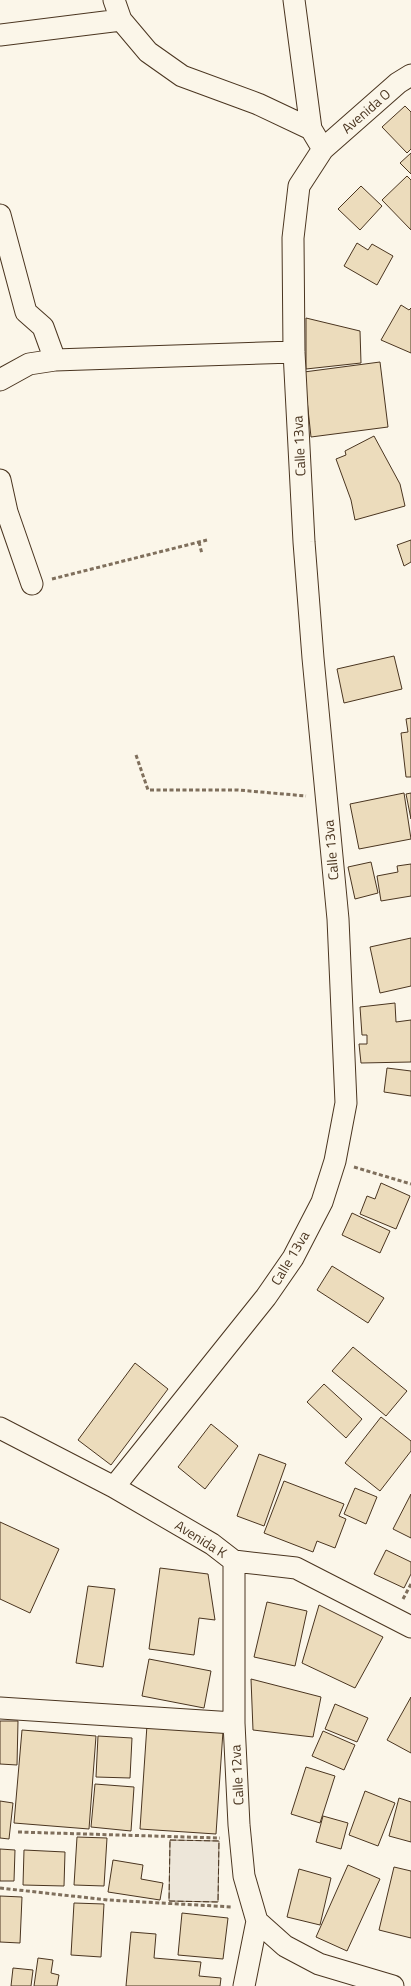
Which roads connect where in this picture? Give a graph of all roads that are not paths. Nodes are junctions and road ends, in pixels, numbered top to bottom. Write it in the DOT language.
graph roads {
  1 [pos="114,0"];
  2 [pos="294,0"];
  3 [pos="121,20"];
  4 [pos="0,35"];
  5 [pos="411,75"];
  6 [pos="311,129"];
  7 [pos="323,149"];
  8 [pos="0,215"];
  9 [pos="294,352"];
  10 [pos="55,360"];
  11 [pos="0,380"];
  12 [pos="0,480"];
  13 [pos="32,584"];
  14 [pos="0,1428"];
  15 [pos="114,1487"];
  16 [pos="234,1561"];
  17 [pos="411,1627"];
  18 [pos="0,1708"];
  19 [pos="234,1723"];
  20 [pos="255,1914"];
  21 [pos="244,1986"];
  22 [pos="393,1986"];
  1 -- 3 [label="street"];
  2 -- 6 [label="street"];
  3 -- 4 [label="street"];
  3 -- 6 [label="street"];
  5 -- 7 [label="street, Avenida O"];
  6 -- 7 [label="street"];
  7 -- 9 [label="street, Calle 13va"];
  8 -- 10 [label="street"];
  9 -- 10 [label="street"];
  9 -- 15 [label="street, Calle 13va"];
  10 -- 11 [label="street"];
  12 -- 13 [label="street"];
  14 -- 15 [label="street, Avenida K"];
  15 -- 16 [label="street, Avenida K"];
  16 -- 17 [label="street, Avenida K"];
  16 -- 19 [label="street, Calle 12va"];
  18 -- 19 [label="street"];
  19 -- 20 [label="street, Calle 12va"];
  20 -- 21 [label="street, Calle 12va"];
  20 -- 22 [label="street"];
}
